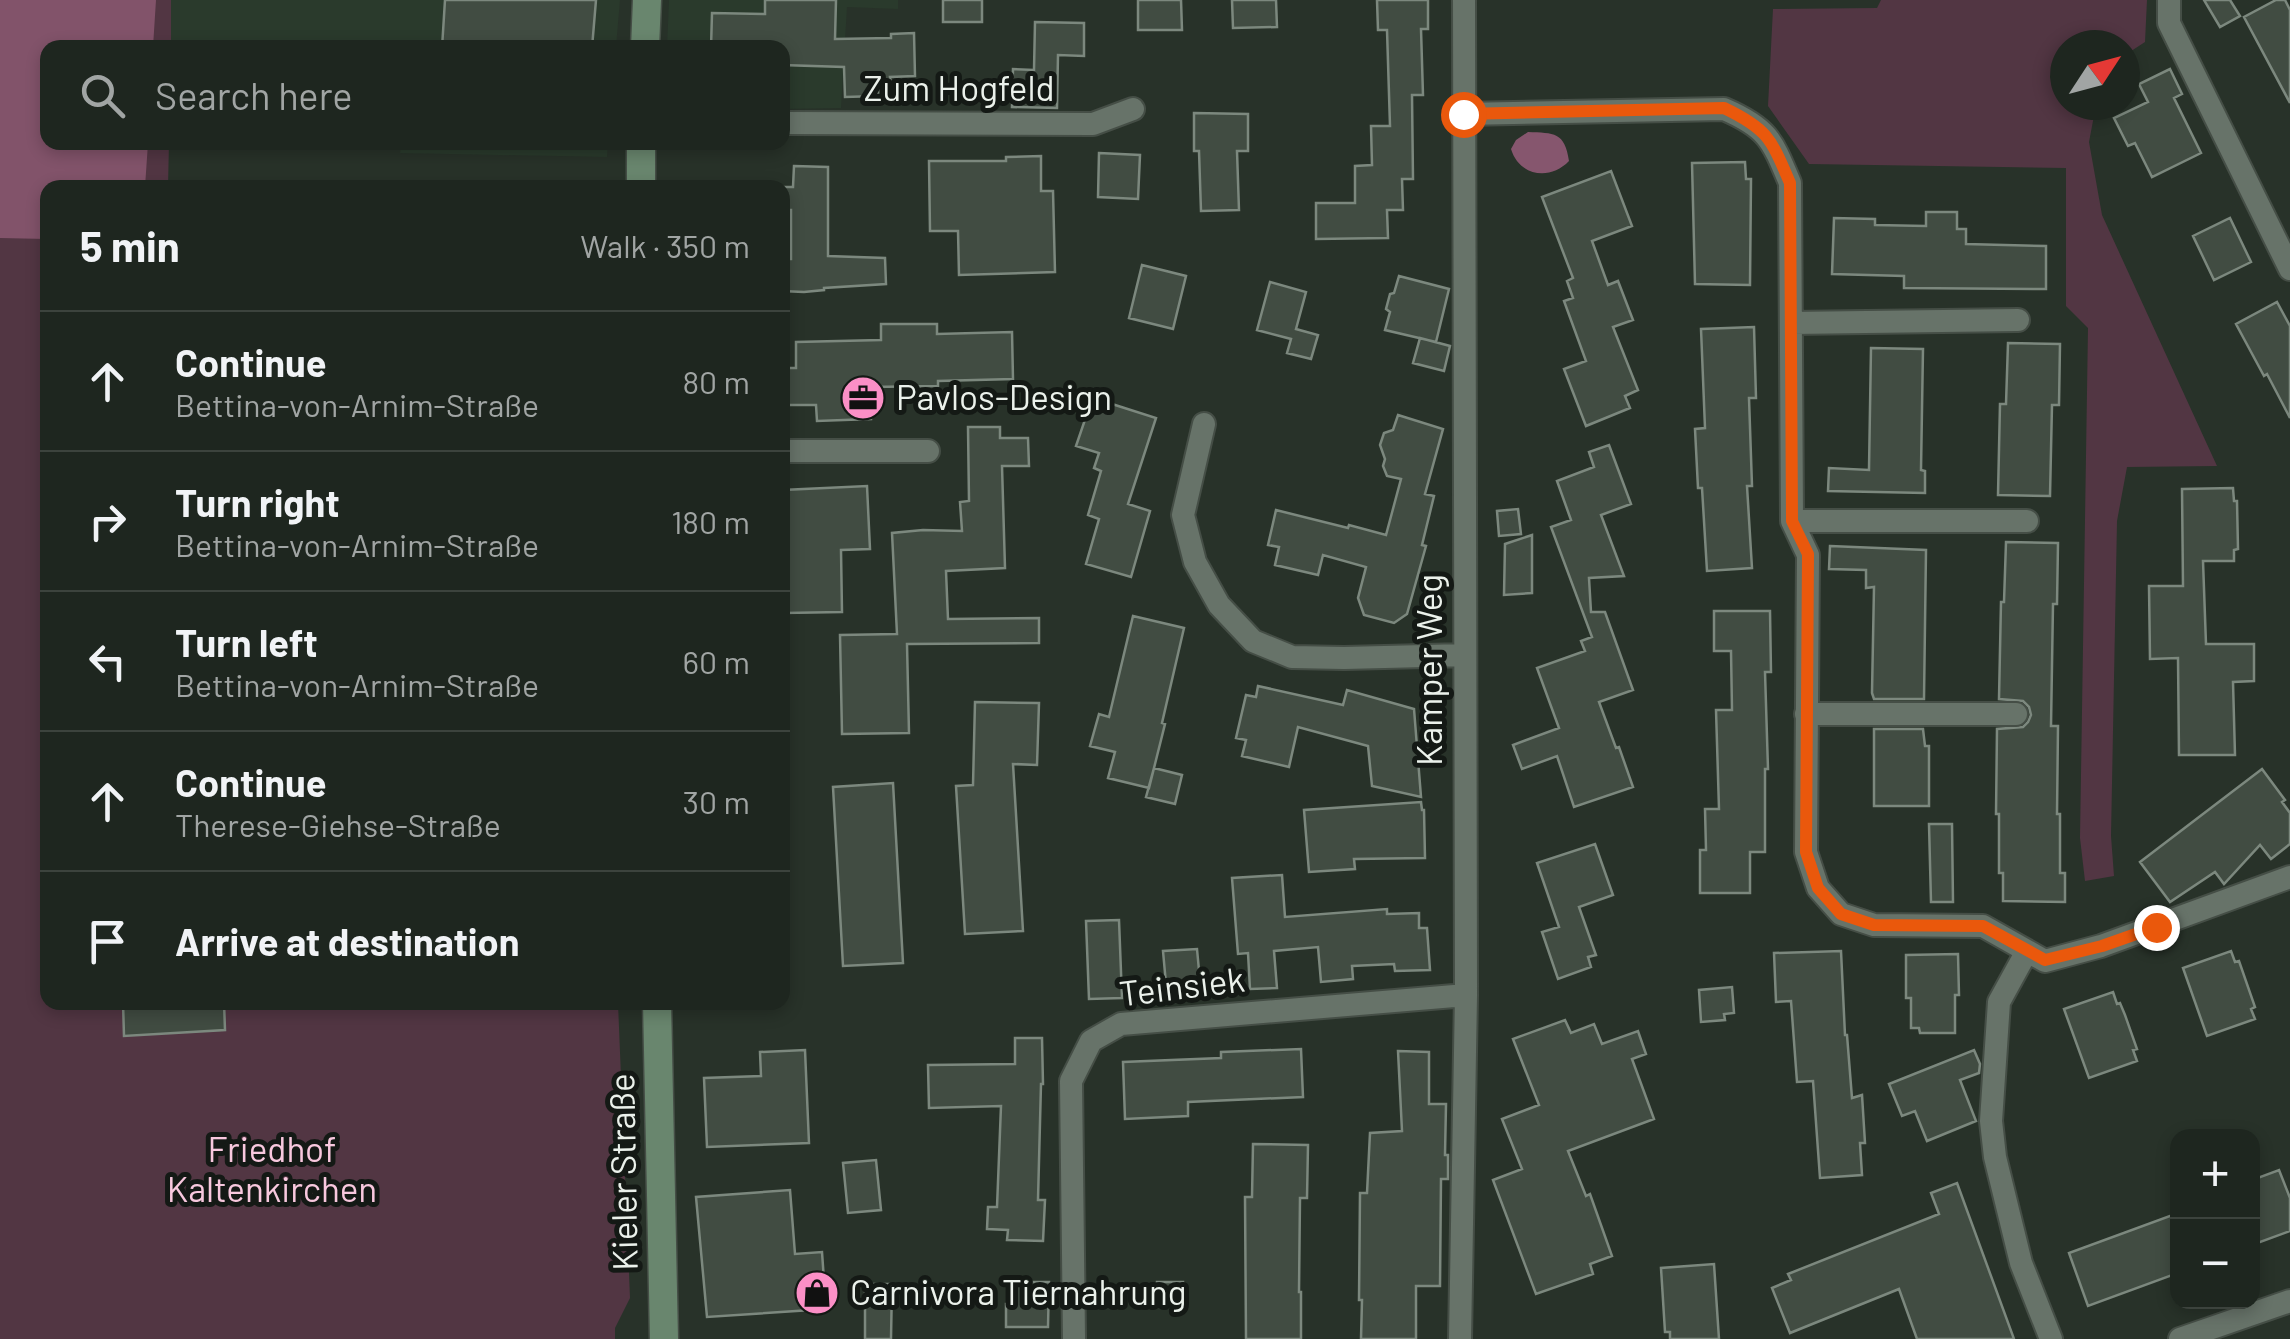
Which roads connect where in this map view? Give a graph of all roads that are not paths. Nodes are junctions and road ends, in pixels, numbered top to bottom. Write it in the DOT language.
graph roads {
  1 [pos="647,0"];
  2 [pos="1464,0"];
  3 [pos="2170,0"];
  4 [pos="645,40"];
  5 [pos="1133,108"];
  6 [pos="1463,114"];
  7 [pos="790,123"];
  8 [pos="642,150"];
  9 [pos="641,180"];
  10 [pos="2290,269"];
  11 [pos="2018,320"];
  12 [pos="1792,323"];
  13 [pos="1204,424"];
  14 [pos="790,451"];
  15 [pos="928,451"];
  16 [pos="1792,521"];
  17 [pos="2027,521"];
  18 [pos="1465,655"];
  19 [pos="1806,714"];
  20 [pos="2016,714"];
  21 [pos="2290,877"];
  22 [pos="2026,951"];
  23 [pos="1466,996"];
  24 [pos="657,1010"];
  25 [pos="2290,1301"];
  26 [pos="664,1339"];
  27 [pos="1074,1339"];
  28 [pos="1460,1339"];
  29 [pos="2051,1339"];
  30 [pos="2180,1339"];
  1 -- 4 [label="main road"];
  2 -- 6 [label="street, Kamper Weg"];
  3 -- 10 [label="street"];
  5 -- 7 [label="street, Zum Hogfeld"];
  6 -- 12 [label="street"];
  6 -- 18 [label="street, Kamper Weg"];
  8 -- 9 [label="main road"];
  11 -- 12 [label="street"];
  12 -- 16 [label="street"];
  13 -- 18 [label="street"];
  14 -- 15 [label="street"];
  16 -- 17 [label="street"];
  16 -- 19 [label="street"];
  18 -- 23 [label="street, Kamper Weg"];
  19 -- 20 [label="street"];
  19 -- 22 [label="street"];
  21 -- 22 [label="street"];
  22 -- 29 [label="street"];
  23 -- 27 [label="street, Teinsiek"];
  23 -- 28 [label="street, Kamper Weg"];
  24 -- 26 [label="main road, Kieler Straße"];
  25 -- 30 [label="street"];
}
